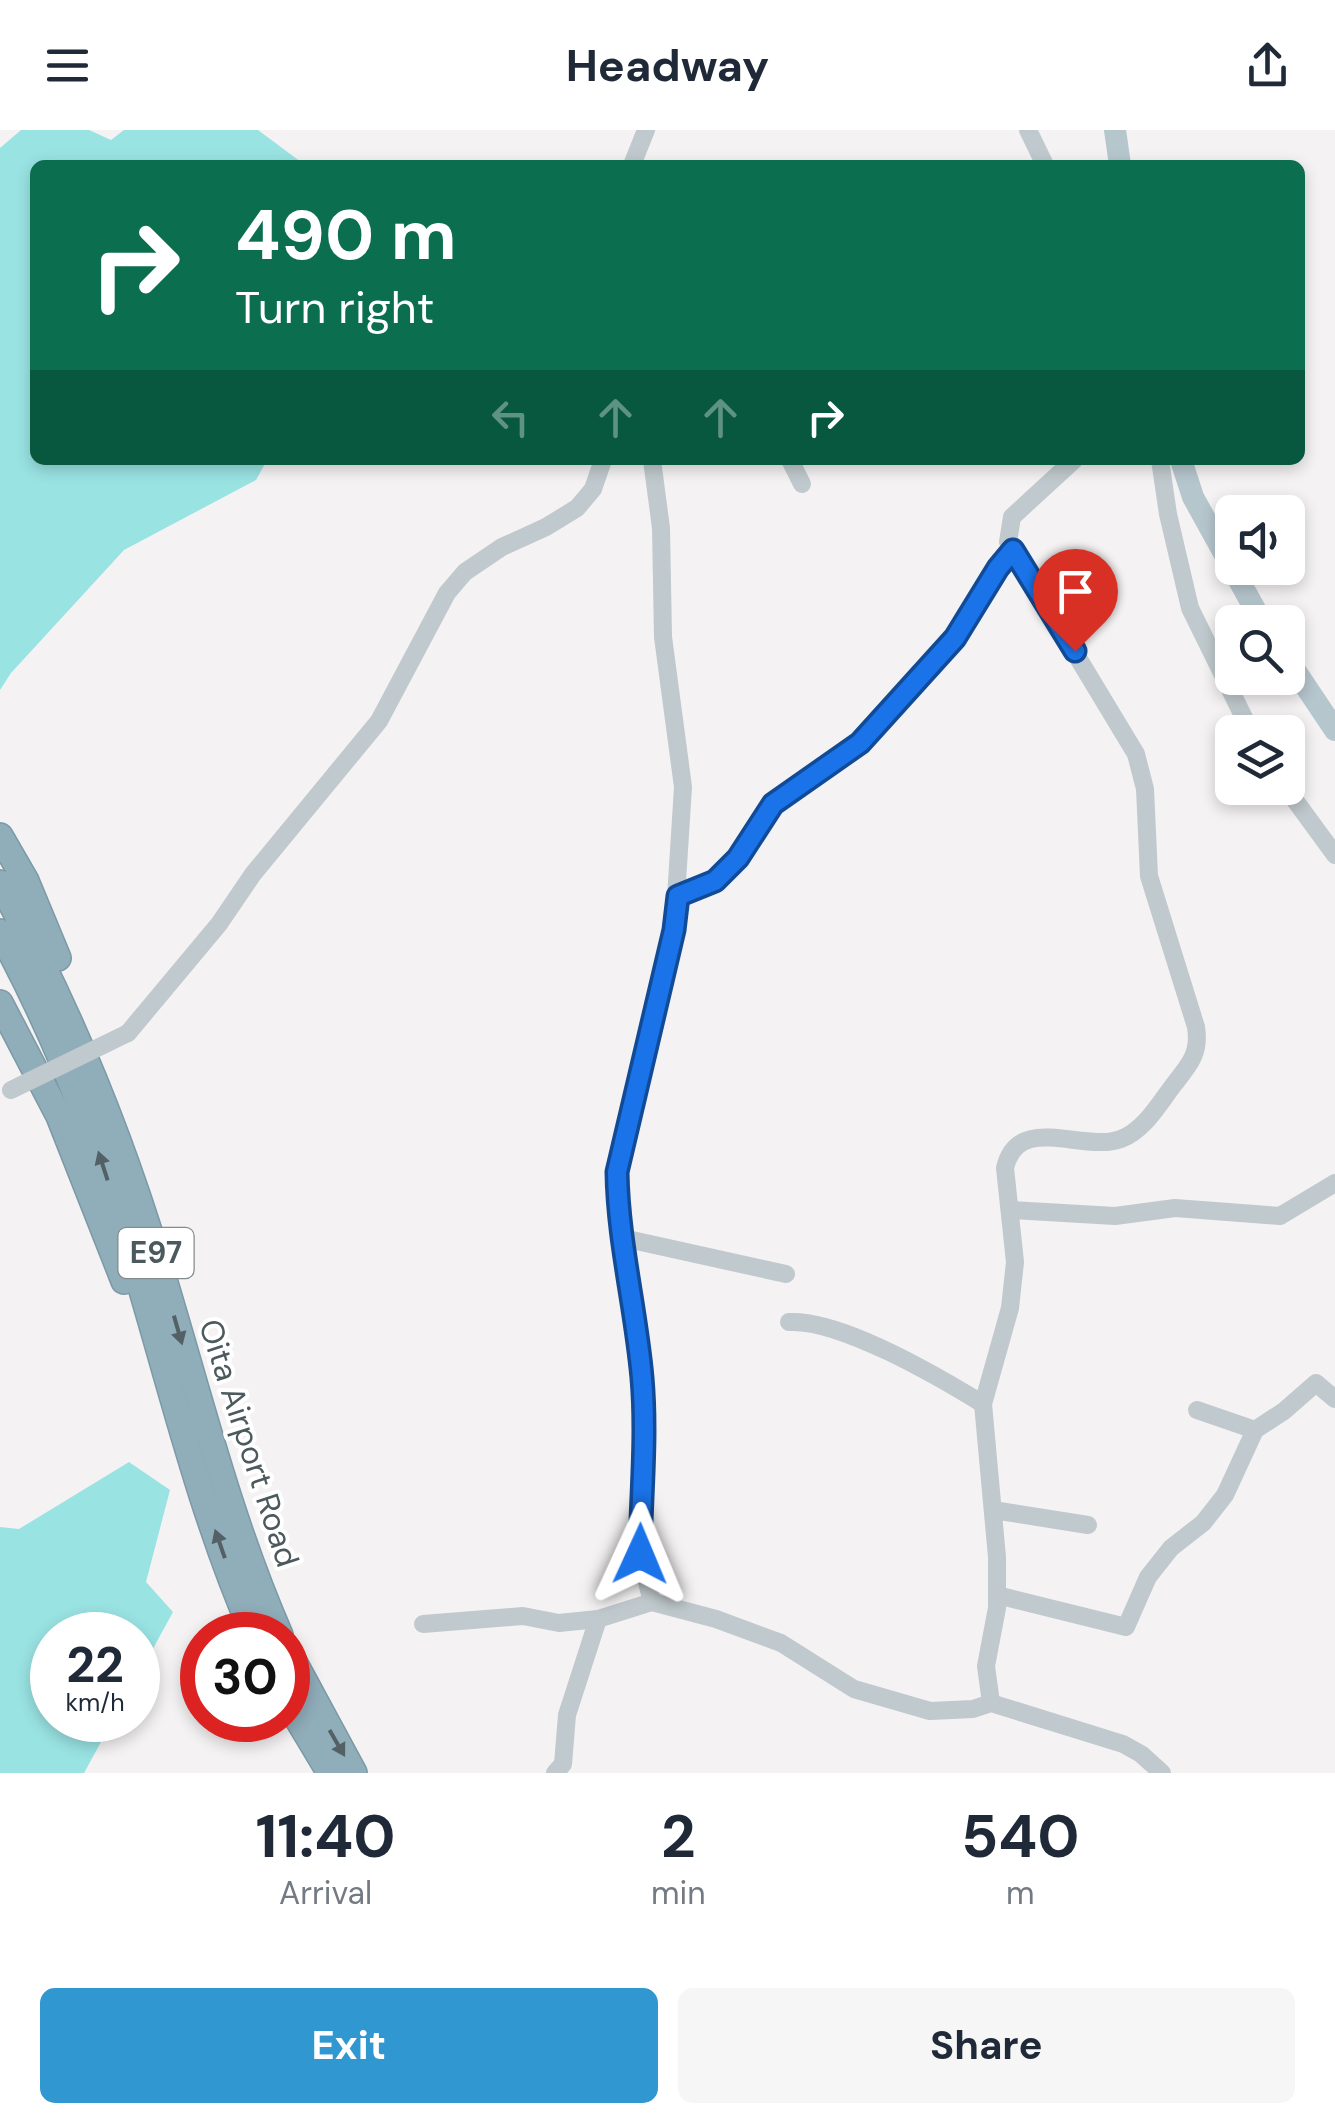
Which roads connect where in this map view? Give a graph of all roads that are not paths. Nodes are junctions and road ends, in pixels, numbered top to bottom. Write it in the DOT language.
graph roads {
  1 [pos="646,130"];
  2 [pos="1028,130"];
  3 [pos="1112,130"];
  4 [pos="634,160"];
  5 [pos="1043,160"];
  6 [pos="1115,160"];
  7 [pos="602,465"];
  8 [pos="653,465"];
  9 [pos="792,465"];
  10 [pos="1068,465"];
  11 [pos="1161,465"];
  12 [pos="1183,465"];
  13 [pos="802,484"];
  14 [pos="1013,550"];
  15 [pos="1253,605"];
  16 [pos="1305,685"];
  17 [pos="1243,715"];
  18 [pos="1335,730"];
  19 [pos="1298,805"];
  20 [pos="0,836"];
  21 [pos="1335,855"];
  22 [pos="0,883"];
  23 [pos="678,896"];
  24 [pos="0,932"];
  25 [pos="0,1003"];
  26 [pos="6,1093"];
  27 [pos="1335,1183"];
  28 [pos="1010,1210"];
  29 [pos="623,1238"];
  30 [pos="160,1263"];
  31 [pos="786,1274"];
  32 [pos="789,1322"];
  33 [pos="1335,1398"];
  34 [pos="983,1404"];
  35 [pos="1197,1410"];
  36 [pos="180,1420"];
  37 [pos="1255,1430"];
  38 [pos="993,1510"];
  39 [pos="1088,1526"];
  40 [pos="998,1595"];
  41 [pos="652,1602"];
  42 [pos="245,1612"];
  43 [pos="271,1612"];
  44 [pos="598,1619"];
  45 [pos="422,1624"];
  46 [pos="310,1691"];
  47 [pos="990,1703"];
  48 [pos="310,1740"];
  49 [pos="330,1773"];
  50 [pos="354,1773"];
  51 [pos="554,1773"];
  52 [pos="1162,1773"];
  1 -- 4 [label="street"];
  2 -- 5 [label="street"];
  3 -- 6 [label="main road"];
  7 -- 26 [label="street, bridge"];
  8 -- 23 [label="street"];
  9 -- 13 [label="street"];
  10 -- 14 [label="street"];
  11 -- 17 [label="street"];
  12 -- 15 [label="main road"];
  14 -- 23 [label="street"];
  14 -- 28 [label="street"];
  16 -- 18 [label="main road"];
  19 -- 21 [label="street"];
  20 -- 30 [label="highway"];
  22 -- 30 [label="highway, Oita Airport Road / E97"];
  23 -- 29 [label="street"];
  36 -- 24 [label="highway, Oita Airport Road / E97, one-way"];
  25 -- 36 [label="highway"];
  27 -- 28 [label="street"];
  28 -- 34 [label="street"];
  29 -- 31 [label="street"];
  29 -- 41 [label="street"];
  30 -- 43 [label="highway, Oita Airport Road / E97, one-way"];
  32 -- 34 [label="street"];
  33 -- 37 [label="street"];
  34 -- 38 [label="street"];
  35 -- 37 [label="street"];
  42 -- 36 [label="highway, Oita Airport Road / E97, one-way"];
  37 -- 40 [label="street"];
  38 -- 39 [label="street"];
  38 -- 40 [label="street"];
  40 -- 47 [label="street"];
  41 -- 44 [label="street"];
  41 -- 47 [label="street"];
  44 -- 45 [label="street"];
  44 -- 51 [label="street"];
  46 -- 50 [label="highway, one-way"];
  47 -- 52 [label="street"];
  48 -- 49 [label="highway"];
}
